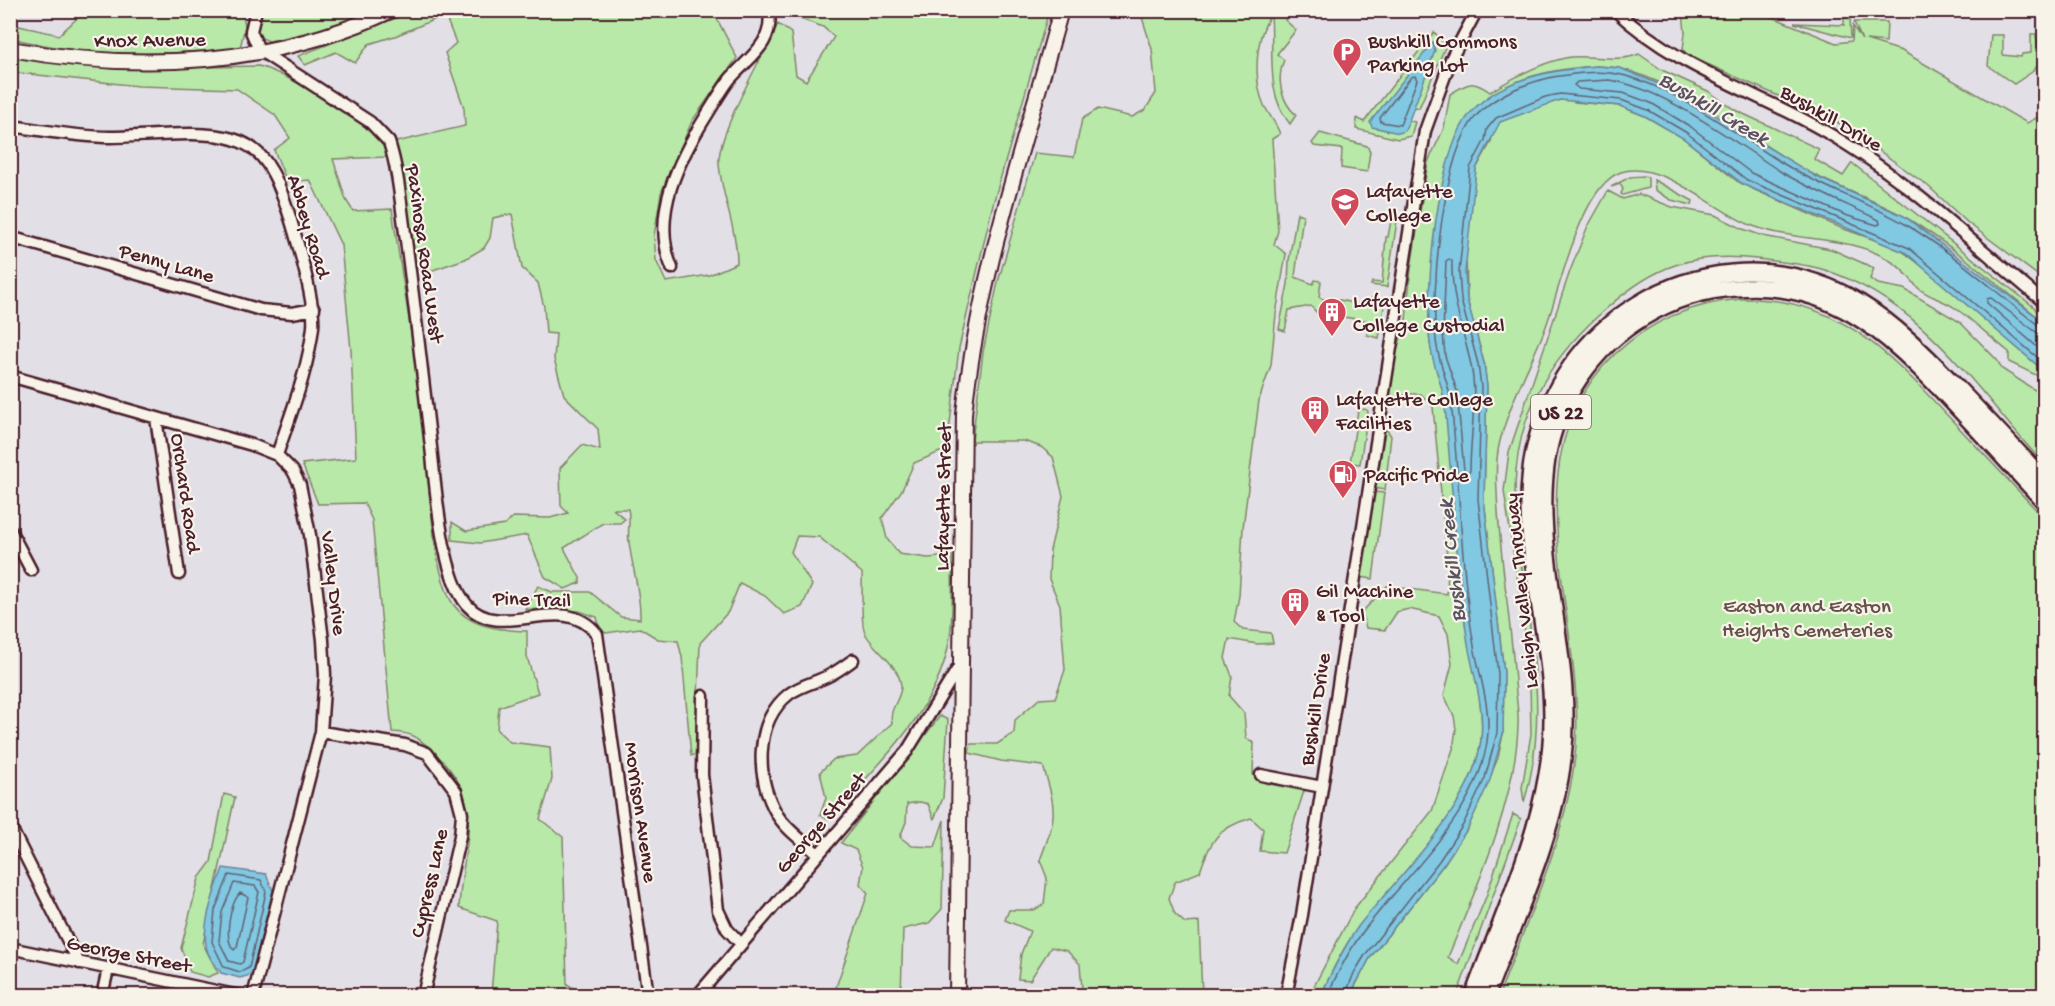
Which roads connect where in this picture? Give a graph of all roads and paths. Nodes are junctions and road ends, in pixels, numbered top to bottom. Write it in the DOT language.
graph roads {
  1 [pos="256,10"];
  2 [pos="392,10"];
  3 [pos="769,10"];
  4 [pos="1061,10"];
  5 [pos="1477,10"];
  6 [pos="1615,10"];
  7 [pos="10,49"];
  8 [pos="259,50"];
  9 [pos="10,126"];
  10 [pos="10,237"];
  11 [pos="672,268"];
  12 [pos="2044,302"];
  13 [pos="314,309"];
  14 [pos="10,376"];
  15 [pos="156,418"];
  16 [pos="278,455"];
  17 [pos="2040,483"];
  18 [pos="2044,501"];
  19 [pos="10,530"];
  20 [pos="31,570"];
  21 [pos="450,570"];
  22 [pos="179,574"];
  23 [pos="597,634"];
  24 [pos="853,660"];
  25 [pos="961,665"];
  26 [pos="703,696"];
  27 [pos="321,732"];
  28 [pos="1261,775"];
  29 [pos="1322,787"];
  30 [pos="10,826"];
  31 [pos="818,854"];
  32 [pos="741,944"];
  33 [pos="10,948"];
  34 [pos="79,963"];
  35 [pos="108,969"];
  36 [pos="102,996"];
  37 [pos="240,996"];
  38 [pos="253,996"];
  39 [pos="423,996"];
  40 [pos="648,996"];
  41 [pos="697,996"];
  42 [pos="957,996"];
  43 [pos="1286,996"];
  44 [pos="1473,996"];
  45 [pos="1486,996"];
  1 -- 8 [label="street"];
  2 -- 8 [label="main road, Knox Avenue"];
  3 -- 11 [label="street"];
  4 -- 25 [label="main road, Lafayette Street"];
  5 -- 29 [label="street, Bushkill Drive"];
  6 -- 12 [label="street, Bushkill Drive"];
  7 -- 8 [label="main road, Knox Avenue"];
  8 -- 21 [label="street, Paxinosa Road West"];
  9 -- 13 [label="street, Abbey Road"];
  10 -- 13 [label="street, Penny Lane"];
  13 -- 16 [label="street, Abbey Road"];
  14 -- 15 [label="street"];
  15 -- 16 [label="street"];
  15 -- 22 [label="street, Orchard Road"];
  16 -- 27 [label="street, Valley Drive"];
  17 -- 18 [label="highway, Lehigh Valley Thruway / US 22"];
  17 -- 44 [label="highway, Lehigh Valley Thruway / US 22"];
  17 -- 45 [label="highway, Lehigh Valley Thruway / US 22"];
  19 -- 20 [label="street"];
  21 -- 23 [label="street, Pine Trail"];
  23 -- 40 [label="street, Morrison Avenue"];
  24 -- 31 [label="street"];
  25 -- 31 [label="street, George Street"];
  25 -- 42 [label="main road, Lafayette Street"];
  26 -- 32 [label="street"];
  27 -- 38 [label="street, Valley Drive"];
  27 -- 39 [label="street, Cypress Lane"];
  28 -- 29 [label="street"];
  29 -- 43 [label="street, Bushkill Drive"];
  30 -- 34 [label="street"];
  31 -- 32 [label="street, George Street"];
  32 -- 41 [label="street, George Street"];
  33 -- 34 [label="street, George Street"];
  34 -- 35 [label="street, George Street"];
  35 -- 36 [label="street"];
  35 -- 37 [label="street, George Street"];
}
